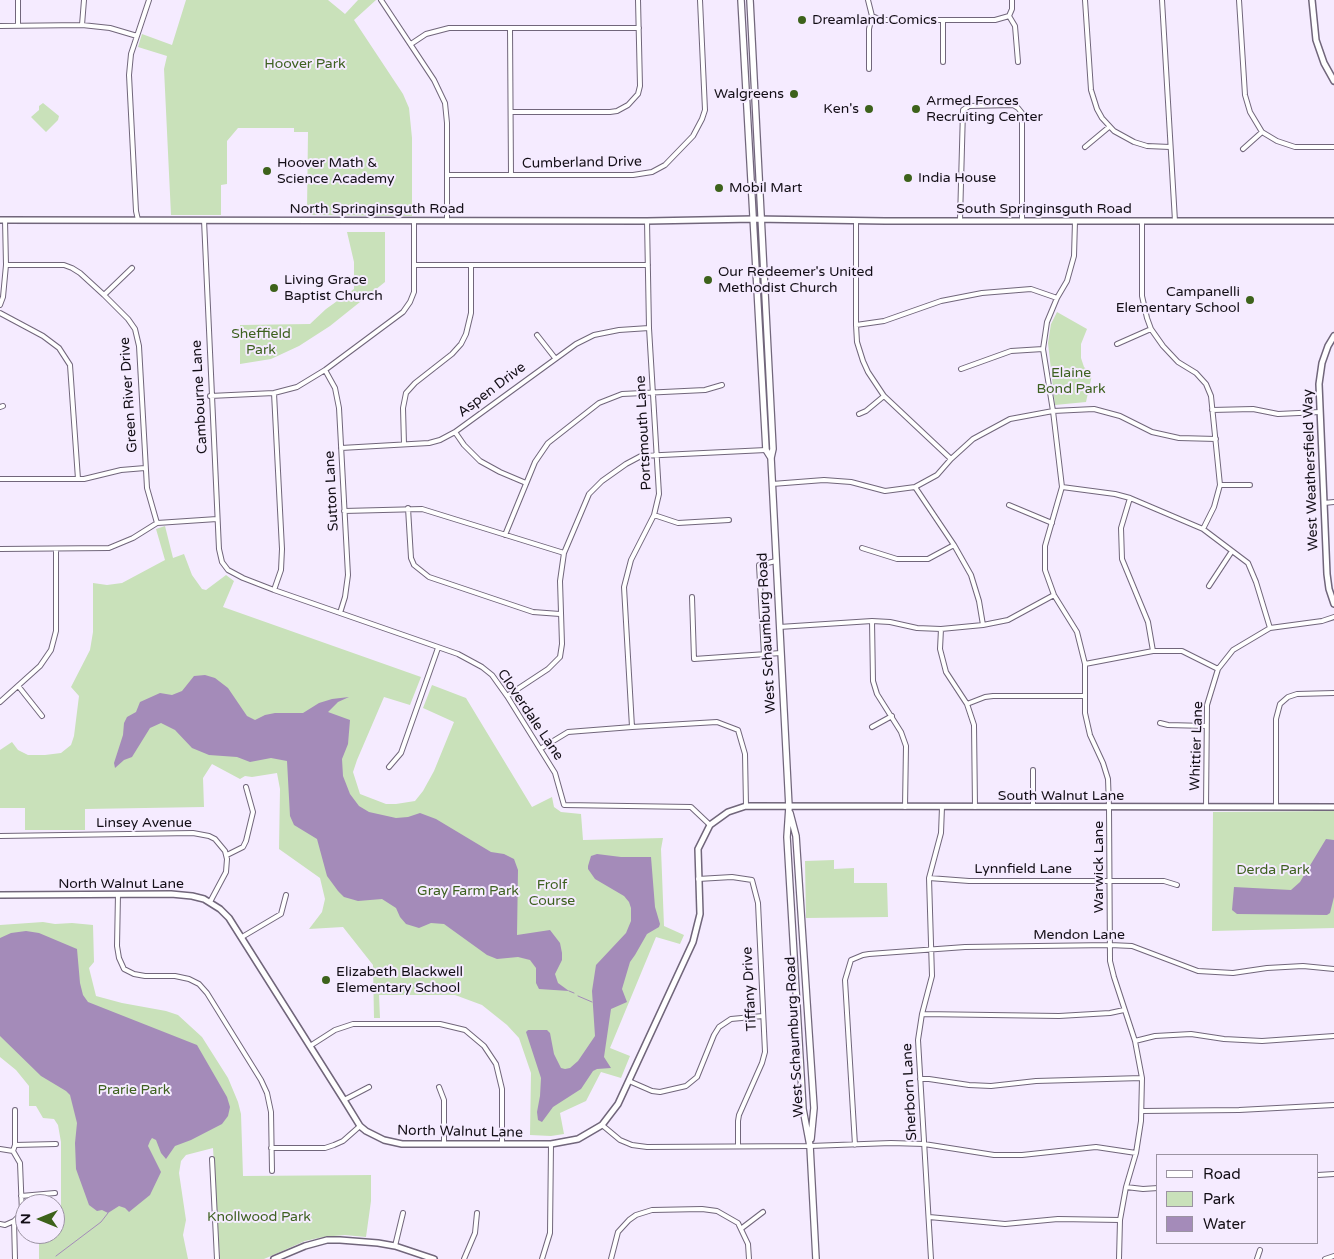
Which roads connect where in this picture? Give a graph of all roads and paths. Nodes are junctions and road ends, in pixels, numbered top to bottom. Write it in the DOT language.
graph roads {
  1 [pos="18,0"];
  2 [pos="84,0"];
  3 [pos="149,0"];
  4 [pos="381,0"];
  5 [pos="638,0"];
  6 [pos="700,0"];
  7 [pos="741,0"];
  8 [pos="750,0"];
  9 [pos="868,0"];
  10 [pos="1012,0"];
  11 [pos="1085,0"];
  12 [pos="1162,0"];
  13 [pos="1238,0"];
  14 [pos="1312,0"];
  15 [pos="872,16"];
  16 [pos="1009,16"];
  17 [pos="943,20"];
  18 [pos="82,25"];
  19 [pos="0,26"];
  20 [pos="18,26"];
  21 [pos="510,28"];
  22 [pos="639,28"];
  23 [pos="137,36"];
  24 [pos="411,44"];
  25 [pos="943,62"];
  26 [pos="1018,62"];
  27 [pos="870,69"];
  28 [pos="1334,81"];
  29 [pos="511,112"];
  30 [pos="1109,127"];
  31 [pos="1262,132"];
  32 [pos="1085,147"];
  33 [pos="1170,147"];
  34 [pos="1334,147"];
  35 [pos="1243,149"];
  36 [pos="447,175"];
  37 [pos="511,176"];
  38 [pos="754,219"];
  39 [pos="761,219"];
  40 [pos="2,220"];
  41 [pos="138,220"];
  42 [pos="204,220"];
  43 [pos="647,220"];
  44 [pos="960,220"];
  45 [pos="1142,220"];
  46 [pos="414,221"];
  47 [pos="447,221"];
  48 [pos="856,221"];
  49 [pos="1022,221"];
  50 [pos="1075,221"];
  51 [pos="1175,221"];
  52 [pos="1334,221"];
  53 [pos="6,265"];
  54 [pos="414,265"];
  55 [pos="648,265"];
  56 [pos="471,266"];
  57 [pos="132,268"];
  58 [pos="104,295"];
  59 [pos="1057,298"];
  60 [pos="0,305"];
  61 [pos="0,313"];
  62 [pos="856,325"];
  63 [pos="650,328"];
  64 [pos="1151,329"];
  65 [pos="537,335"];
  66 [pos="1334,336"];
  67 [pos="1117,344"];
  68 [pos="1043,349"];
  69 [pos="555,358"];
  70 [pos="961,369"];
  71 [pos="325,370"];
  72 [pos="722,384"];
  73 [pos="653,392"];
  74 [pos="274,393"];
  75 [pos="210,396"];
  76 [pos="884,396"];
  77 [pos="1212,410"];
  78 [pos="1053,411"];
  79 [pos="1320,412"];
  80 [pos="859,414"];
  81 [pos="455,432"];
  82 [pos="1216,439"];
  83 [pos="404,444"];
  84 [pos="341,448"];
  85 [pos="766,450"];
  86 [pos="657,456"];
  87 [pos="771,458"];
  88 [pos="951,459"];
  89 [pos="145,468"];
  90 [pos="0,479"];
  91 [pos="78,479"];
  92 [pos="526,483"];
  93 [pos="772,484"];
  94 [pos="1220,485"];
  95 [pos="1250,485"];
  96 [pos="914,487"];
  97 [pos="1062,487"];
  98 [pos="1130,498"];
  99 [pos="1334,502"];
  100 [pos="1324,503"];
  101 [pos="1009,505"];
  102 [pos="408,508"];
  103 [pos="344,511"];
  104 [pos="654,515"];
  105 [pos="217,519"];
  106 [pos="730,520"];
  107 [pos="157,523"];
  108 [pos="1052,523"];
  109 [pos="1203,529"];
  110 [pos="505,535"];
  111 [pos="954,544"];
  112 [pos="862,548"];
  113 [pos="0,549"];
  114 [pos="56,549"];
  115 [pos="1232,551"];
  116 [pos="564,553"];
  117 [pos="776,561"];
  118 [pos="228,570"];
  119 [pos="1209,586"];
  120 [pos="274,590"];
  121 [pos="1054,595"];
  122 [pos="692,597"];
  123 [pos="1334,604"];
  124 [pos="340,613"];
  125 [pos="560,614"];
  126 [pos="1334,617"];
  127 [pos="872,621"];
  128 [pos="983,625"];
  129 [pos="780,626"];
  130 [pos="1270,628"];
  131 [pos="941,629"];
  132 [pos="438,648"];
  133 [pos="1152,651"];
  134 [pos="781,653"];
  135 [pos="764,655"];
  136 [pos="1085,664"];
  137 [pos="1218,669"];
  138 [pos="18,687"];
  139 [pos="1334,694"];
  140 [pos="507,696"];
  141 [pos="1084,696"];
  142 [pos="0,702"];
  143 [pos="967,704"];
  144 [pos="42,716"];
  145 [pos="892,716"];
  146 [pos="1160,723"];
  147 [pos="632,726"];
  148 [pos="1206,726"];
  149 [pos="872,728"];
  150 [pos="540,749"];
  151 [pos="389,767"];
  152 [pos="1033,770"];
  153 [pos="246,787"];
  154 [pos="746,806"];
  155 [pos="1033,806"];
  156 [pos="1276,806"];
  157 [pos="789,807"];
  158 [pos="905,807"];
  159 [pos="976,807"];
  160 [pos="1110,807"];
  161 [pos="1206,807"];
  162 [pos="1334,807"];
  163 [pos="942,808"];
  164 [pos="710,825"];
  165 [pos="0,836"];
  166 [pos="227,855"];
  167 [pos="929,878"];
  168 [pos="698,879"];
  169 [pos="1110,880"];
  170 [pos="1177,885"];
  171 [pos="118,894"];
  172 [pos="286,894"];
  173 [pos="0,895"];
  174 [pos="210,902"];
  175 [pos="242,938"];
  176 [pos="1110,946"];
  177 [pos="933,949"];
  178 [pos="1334,969"];
  179 [pos="1124,1010"];
  180 [pos="922,1014"];
  181 [pos="763,1016"];
  182 [pos="1334,1036"];
  183 [pos="1135,1041"];
  184 [pos="310,1046"];
  185 [pos="1142,1078"];
  186 [pos="920,1079"];
  187 [pos="629,1081"];
  188 [pos="369,1087"];
  189 [pos="439,1087"];
  190 [pos="344,1100"];
  191 [pos="1334,1105"];
  192 [pos="15,1110"];
  193 [pos="1142,1111"];
  194 [pos="602,1125"];
  195 [pos="360,1126"];
  196 [pos="56,1144"];
  197 [pos="444,1144"];
  198 [pos="502,1144"];
  199 [pos="552,1144"];
  200 [pos="924,1144"];
  201 [pos="15,1145"];
  202 [pos="855,1145"];
  203 [pos="738,1146"];
  204 [pos="810,1146"];
  205 [pos="271,1148"];
  206 [pos="0,1149"];
  207 [pos="13,1151"];
  208 [pos="1136,1153"];
  209 [pos="212,1158"];
  210 [pos="272,1171"];
  211 [pos="1334,1174"];
  212 [pos="1319,1175"];
  213 [pos="1126,1187"];
  214 [pos="1156,1188"];
  215 [pos="55,1193"];
  216 [pos="21,1194"];
  217 [pos="44,1194"];
  218 [pos="763,1212"];
  219 [pos="402,1213"];
  220 [pos="477,1214"];
  221 [pos="929,1217"];
  222 [pos="1120,1220"];
  223 [pos="14,1221"];
  224 [pos="0,1224"];
  225 [pos="742,1228"];
  226 [pos="395,1246"];
  227 [pos="1260,1250"];
  228 [pos="1334,1256"];
  229 [pos="427,1258"];
  230 [pos="15,1259"];
  231 [pos="217,1259"];
  232 [pos="274,1259"];
  233 [pos="434,1259"];
  234 [pos="464,1259"];
  235 [pos="542,1259"];
  236 [pos="611,1259"];
  237 [pos="749,1259"];
  238 [pos="816,1259"];
  239 [pos="931,1259"];
  240 [pos="1119,1259"];
  241 [pos="1257,1259"];
  242 [pos="1324,1259"];
  1 -- 20 [label="street"];
  2 -- 18 [label="street"];
  3 -- 23 [label="street"];
  4 -- 24 [label="street"];
  5 -- 22 [label="street"];
  6 -- 37 [label="street, Cumberland Drive"];
  7 -- 38 [label="main road, West Schaumburg Road"];
  8 -- 39 [label="main road, West Schaumburg Road"];
  9 -- 15 [label="street"];
  10 -- 16 [label="street"];
  11 -- 30 [label="street"];
  12 -- 33 [label="street"];
  13 -- 31 [label="street"];
  14 -- 28 [label="street"];
  15 -- 17 [label="street"];
  15 -- 27 [label="street"];
  16 -- 17 [label="street"];
  16 -- 26 [label="street"];
  17 -- 25 [label="street"];
  18 -- 20 [label="street"];
  18 -- 23 [label="street"];
  19 -- 20 [label="street"];
  21 -- 22 [label="street"];
  21 -- 24 [label="street"];
  21 -- 29 [label="street"];
  22 -- 29 [label="street"];
  23 -- 41 [label="street"];
  24 -- 36 [label="street"];
  29 -- 37 [label="street"];
  30 -- 32 [label="street"];
  30 -- 33 [label="street"];
  31 -- 34 [label="street"];
  31 -- 35 [label="street"];
  33 -- 51 [label="street"];
  36 -- 37 [label="street, Cumberland Drive"];
  36 -- 47 [label="street"];
  38 -- 39 [label="street, South Springinsguth Road"];
  38 -- 43 [label="street, North Springinsguth Road"];
  38 -- 85 [label="main road, West Schaumburg Road"];
  39 -- 48 [label="street, South Springinsguth Road"];
  39 -- 87 [label="main road, West Schaumburg Road"];
  40 -- 41 [label="street, North Springinsguth Road"];
  40 -- 53 [label="street"];
  41 -- 42 [label="street, North Springinsguth Road"];
  42 -- 46 [label="street, North Springinsguth Road"];
  42 -- 75 [label="street, Cambourne Lane"];
  43 -- 47 [label="street, North Springinsguth Road"];
  43 -- 55 [label="street, Portsmouth Lane"];
  44 -- 48 [label="street, South Springinsguth Road"];
  44 -- 49 [label="street, South Springinsguth Road"];
  44 -- 49 [label="street"];
  45 -- 50 [label="street, South Springinsguth Road"];
  45 -- 51 [label="street, South Springinsguth Road"];
  45 -- 64 [label="street"];
  46 -- 47 [label="street, North Springinsguth Road"];
  46 -- 54 [label="street"];
  48 -- 62 [label="street"];
  49 -- 50 [label="street, South Springinsguth Road"];
  50 -- 59 [label="street, Warwick Lane"];
  51 -- 52 [label="street, South Springinsguth Road"];
  53 -- 58 [label="street, Green River Drive"];
  53 -- 60 [label="street"];
  54 -- 56 [label="street"];
  54 -- 71 [label="street"];
  55 -- 56 [label="street"];
  55 -- 63 [label="street, Portsmouth Lane"];
  56 -- 83 [label="street"];
  57 -- 58 [label="street"];
  58 -- 89 [label="street, Green River Drive"];
  59 -- 62 [label="street"];
  59 -- 68 [label="street, Warwick Lane"];
  61 -- 91 [label="street"];
  62 -- 76 [label="street"];
  63 -- 69 [label="street, Aspen Drive"];
  63 -- 73 [label="street, Portsmouth Lane"];
  64 -- 67 [label="street"];
  64 -- 77 [label="street"];
  65 -- 69 [label="street"];
  66 -- 79 [label="street, West Weathersfield Way"];
  68 -- 70 [label="street"];
  68 -- 78 [label="street, Warwick Lane"];
  69 -- 81 [label="street, Aspen Drive"];
  71 -- 74 [label="street"];
  71 -- 84 [label="street, Sutton Lane"];
  72 -- 73 [label="street"];
  73 -- 86 [label="street, Portsmouth Lane"];
  73 -- 92 [label="street"];
  74 -- 75 [label="street"];
  74 -- 120 [label="street"];
  75 -- 105 [label="street, Cambourne Lane"];
  76 -- 80 [label="street"];
  76 -- 88 [label="street"];
  77 -- 79 [label="street"];
  77 -- 82 [label="street"];
  78 -- 82 [label="street"];
  78 -- 88 [label="street"];
  78 -- 97 [label="street, Warwick Lane"];
  79 -- 100 [label="street, West Weathersfield Way"];
  81 -- 83 [label="street, Aspen Drive"];
  81 -- 92 [label="street"];
  82 -- 94 [label="street"];
  83 -- 84 [label="street, Aspen Drive"];
  84 -- 103 [label="street, Sutton Lane"];
  85 -- 86 [label="street"];
  85 -- 87 [label="main road, West Schaumburg Road"];
  86 -- 104 [label="street, Portsmouth Lane"];
  86 -- 116 [label="street"];
  87 -- 93 [label="main road, West Schaumburg Road"];
  88 -- 96 [label="street"];
  89 -- 91 [label="street"];
  89 -- 107 [label="street, Green River Drive"];
  90 -- 91 [label="street"];
  92 -- 110 [label="street"];
  93 -- 96 [label="street"];
  93 -- 117 [label="main road, West Schaumburg Road"];
  94 -- 95 [label="street"];
  94 -- 109 [label="street"];
  96 -- 111 [label="street"];
  97 -- 98 [label="street"];
  97 -- 108 [label="street, Warwick Lane"];
  98 -- 109 [label="street"];
  98 -- 133 [label="street"];
  99 -- 100 [label="street"];
  100 -- 123 [label="street, West Weathersfield Way"];
  101 -- 108 [label="street"];
  102 -- 103 [label="street"];
  102 -- 110 [label="street"];
  102 -- 125 [label="street"];
  103 -- 124 [label="street, Sutton Lane"];
  104 -- 106 [label="street"];
  104 -- 147 [label="street, Portsmouth Lane"];
  105 -- 107 [label="street"];
  105 -- 118 [label="street, Cambourne Lane"];
  107 -- 114 [label="street"];
  108 -- 121 [label="street, Warwick Lane"];
  109 -- 115 [label="street"];
  110 -- 116 [label="street"];
  111 -- 112 [label="street"];
  111 -- 128 [label="street"];
  113 -- 114 [label="street"];
  114 -- 138 [label="street"];
  115 -- 119 [label="street"];
  115 -- 130 [label="street"];
  116 -- 125 [label="street"];
  117 -- 129 [label="main road, West Schaumburg Road"];
  117 -- 135 [label="street"];
  118 -- 120 [label="street, Cloverdale Lane"];
  120 -- 124 [label="street, Cloverdale Lane"];
  121 -- 128 [label="street"];
  121 -- 136 [label="street, Warwick Lane"];
  122 -- 135 [label="street"];
  124 -- 132 [label="street, Cloverdale Lane"];
  125 -- 140 [label="street"];
  126 -- 130 [label="street, Whittier Lane"];
  127 -- 129 [label="street"];
  127 -- 131 [label="street"];
  127 -- 145 [label="street"];
  128 -- 131 [label="street"];
  129 -- 134 [label="main road, West Schaumburg Road"];
  130 -- 137 [label="street, Whittier Lane"];
  131 -- 143 [label="street"];
  132 -- 140 [label="street, Cloverdale Lane"];
  132 -- 151 [label="street"];
  133 -- 136 [label="street"];
  133 -- 137 [label="street"];
  134 -- 135 [label="street"];
  134 -- 157 [label="main road, West Schaumburg Road"];
  136 -- 141 [label="street, Warwick Lane"];
  137 -- 148 [label="street, Whittier Lane"];
  138 -- 142 [label="street"];
  138 -- 144 [label="street"];
  139 -- 156 [label="street"];
  140 -- 150 [label="street, Cloverdale Lane"];
  141 -- 143 [label="street"];
  141 -- 160 [label="street, Warwick Lane"];
  143 -- 159 [label="street"];
  145 -- 149 [label="street"];
  145 -- 158 [label="street"];
  146 -- 148 [label="street"];
  147 -- 150 [label="street"];
  147 -- 154 [label="street"];
  148 -- 161 [label="street, Whittier Lane"];
  150 -- 164 [label="street, Cloverdale Lane"];
  152 -- 155 [label="street"];
  153 -- 166 [label="street"];
  154 -- 157 [label="street, North Walnut Lane"];
  154 -- 164 [label="street, North Walnut Lane"];
  155 -- 159 [label="street, South Walnut Lane"];
  155 -- 160 [label="street, South Walnut Lane"];
  156 -- 161 [label="street, South Walnut Lane"];
  156 -- 162 [label="street, South Walnut Lane"];
  157 -- 158 [label="street, South Walnut Lane"];
  157 -- 204 [label="main road, West Schaumburg Road"];
  157 -- 204 [label="main road, West Schaumburg Road"];
  158 -- 163 [label="street, South Walnut Lane"];
  159 -- 163 [label="street, South Walnut Lane"];
  160 -- 161 [label="street, South Walnut Lane"];
  160 -- 169 [label="street, Warwick Lane"];
  163 -- 167 [label="street, Sherborn Lane"];
  164 -- 168 [label="street, North Walnut Lane"];
  165 -- 166 [label="street, Linsey Avenue"];
  166 -- 174 [label="street"];
  167 -- 169 [label="street, Lynnfield Lane"];
  167 -- 177 [label="street, Sherborn Lane"];
  168 -- 181 [label="street, Tiffany Drive"];
  168 -- 187 [label="street, North Walnut Lane"];
  169 -- 170 [label="street, Lynnfield Lane"];
  169 -- 176 [label="street, Warwick Lane"];
  171 -- 173 [label="street, North Walnut Lane"];
  171 -- 174 [label="street, North Walnut Lane"];
  171 -- 205 [label="street"];
  172 -- 175 [label="street"];
  174 -- 175 [label="street, North Walnut Lane"];
  175 -- 184 [label="street, North Walnut Lane"];
  176 -- 177 [label="street, Mendon Lane"];
  176 -- 178 [label="street, Mendon Lane"];
  176 -- 179 [label="street, Warwick Lane"];
  177 -- 180 [label="street, Sherborn Lane"];
  177 -- 202 [label="street, Mendon Lane"];
  179 -- 180 [label="street"];
  179 -- 183 [label="street, Warwick Lane"];
  180 -- 186 [label="street, Sherborn Lane"];
  181 -- 187 [label="street"];
  181 -- 203 [label="street, Tiffany Drive"];
  182 -- 183 [label="street"];
  183 -- 185 [label="street, Warwick Lane"];
  184 -- 190 [label="street, North Walnut Lane"];
  184 -- 198 [label="street"];
  185 -- 186 [label="street"];
  185 -- 193 [label="street, Warwick Lane"];
  186 -- 200 [label="street, Sherborn Lane"];
  187 -- 194 [label="street, North Walnut Lane"];
  188 -- 190 [label="street"];
  189 -- 197 [label="street"];
  190 -- 195 [label="street, North Walnut Lane"];
  191 -- 193 [label="street"];
  192 -- 201 [label="street"];
  193 -- 208 [label="street, Warwick Lane"];
  194 -- 199 [label="street, North Walnut Lane"];
  194 -- 203 [label="street"];
  195 -- 197 [label="street, North Walnut Lane"];
  195 -- 205 [label="street"];
  196 -- 201 [label="street"];
  197 -- 198 [label="street, North Walnut Lane"];
  198 -- 199 [label="street, North Walnut Lane"];
  199 -- 235 [label="street"];
  200 -- 202 [label="street"];
  200 -- 208 [label="street"];
  200 -- 221 [label="street, Sherborn Lane"];
  201 -- 207 [label="street"];
  202 -- 204 [label="street"];
  203 -- 204 [label="street"];
  204 -- 238 [label="main road, West Schaumburg Road"];
  205 -- 210 [label="street"];
  206 -- 207 [label="street"];
  207 -- 216 [label="street"];
  208 -- 213 [label="street, Warwick Lane"];
  209 -- 231 [label="street"];
  211 -- 212 [label="street"];
  213 -- 214 [label="street"];
  213 -- 222 [label="street, Warwick Lane"];
  215 -- 217 [label="street"];
  218 -- 225 [label="street"];
  219 -- 226 [label="street"];
  220 -- 234 [label="street"];
  221 -- 222 [label="street"];
  221 -- 239 [label="street, Sherborn Lane"];
  222 -- 240 [label="street, Warwick Lane"];
  223 -- 224 [label="street"];
  223 -- 230 [label="street"];
  225 -- 236 [label="street"];
  225 -- 237 [label="street"];
  226 -- 229 [label="street"];
  226 -- 232 [label="street"];
  227 -- 241 [label="street"];
  228 -- 242 [label="street"];
  229 -- 233 [label="street"];
}
